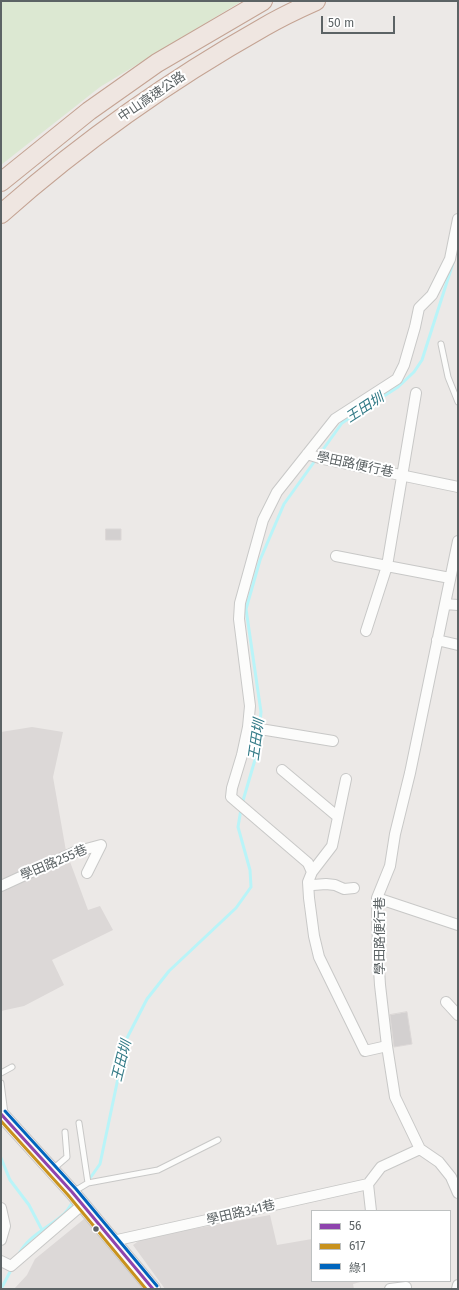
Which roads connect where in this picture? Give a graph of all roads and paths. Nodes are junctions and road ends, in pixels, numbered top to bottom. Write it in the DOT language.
graph roads {
  1 [pos="263,1"];
  2 [pos="316,1"];
  3 [pos="1,182"];
  4 [pos="1,214"];
  5 [pos="458,219"];
  6 [pos="441,344"];
  7 [pos="416,393"];
  8 [pos="458,402"];
  9 [pos="308,454"];
  10 [pos="402,475"];
  11 [pos="458,487"];
  12 [pos="458,541"];
  13 [pos="336,556"];
  14 [pos="388,566"];
  15 [pos="450,578"];
  16 [pos="445,604"];
  17 [pos="458,605"];
  18 [pos="366,631"];
  19 [pos="437,640"];
  20 [pos="458,645"];
  21 [pos="248,727"];
  22 [pos="333,741"];
  23 [pos="282,770"];
  24 [pos="346,778"];
  25 [pos="338,817"];
  26 [pos="87,873"];
  27 [pos="310,877"];
  28 [pos="1,886"];
  29 [pos="354,888"];
  30 [pos="377,898"];
  31 [pos="458,925"];
  32 [pos="446,1002"];
  33 [pos="458,1015"];
  34 [pos="387,1046"];
  35 [pos="12,1067"];
  36 [pos="1,1073"];
  37 [pos="1,1083"];
  38 [pos="4,1116"];
  39 [pos="79,1123"];
  40 [pos="65,1132"];
  41 [pos="218,1140"];
  42 [pos="420,1149"];
  43 [pos="52,1170"];
  44 [pos="88,1183"];
  45 [pos="368,1184"];
  46 [pos="72,1192"];
  47 [pos="458,1193"];
  48 [pos="82,1205"];
  49 [pos="1,1208"];
  50 [pos="371,1210"];
  51 [pos="1,1240"];
  52 [pos="113,1241"];
  53 [pos="1,1261"];
  54 [pos="458,1285"];
  55 [pos="406,1286"];
  56 [pos="153,1289"];
  57 [pos="390,1289"];
  58 [pos="457,1289"];
  1 -- 3 [label="highway, 中山高速公路"];
  2 -- 4 [label="highway, 中山高速公路"];
  5 -- 9 [label="street"];
  6 -- 8 [label="lane"];
  7 -- 10 [label="street, 學田路便行巷"];
  9 -- 10 [label="street, 學田路便行巷"];
  9 -- 21 [label="street"];
  10 -- 11 [label="street, 學田路便行巷"];
  10 -- 14 [label="street, 學田路便行巷"];
  12 -- 15 [label="street, 學田路便行巷"];
  13 -- 14 [label="street"];
  14 -- 15 [label="street"];
  14 -- 18 [label="street, 學田路便行巷"];
  15 -- 16 [label="street, 學田路便行巷"];
  16 -- 17 [label="street"];
  16 -- 19 [label="street, 學田路便行巷"];
  19 -- 20 [label="street"];
  19 -- 30 [label="street, 學田路便行巷"];
  21 -- 22 [label="street"];
  21 -- 27 [label="street"];
  23 -- 25 [label="street"];
  24 -- 25 [label="street"];
  25 -- 27 [label="street"];
  26 -- 28 [label="street, 學田路255巷"];
  27 -- 29 [label="street"];
  27 -- 34 [label="street"];
  30 -- 31 [label="street"];
  30 -- 34 [label="street, 學田路便行巷"];
  32 -- 33 [label="street"];
  34 -- 42 [label="street, 學田路便行巷"];
  35 -- 36 [label="lane"];
  37 -- 38 [label="lane"];
  38 -- 43 [label="main road"];
  39 -- 44 [label="lane"];
  40 -- 43 [label="lane"];
  41 -- 44 [label="lane"];
  42 -- 45 [label="street"];
  42 -- 47 [label="street, 學田路便行巷"];
  43 -- 46 [label="main road"];
  44 -- 46 [label="lane"];
  45 -- 50 [label="street"];
  45 -- 52 [label="street, 學田路341巷"];
  46 -- 48 [label="main road"];
  48 -- 52 [label="main road"];
  48 -- 53 [label="street"];
  49 -- 51 [label="street"];
  52 -- 56 [label="main road"];
  54 -- 58 [label="street"];
  55 -- 57 [label="street"];
}
